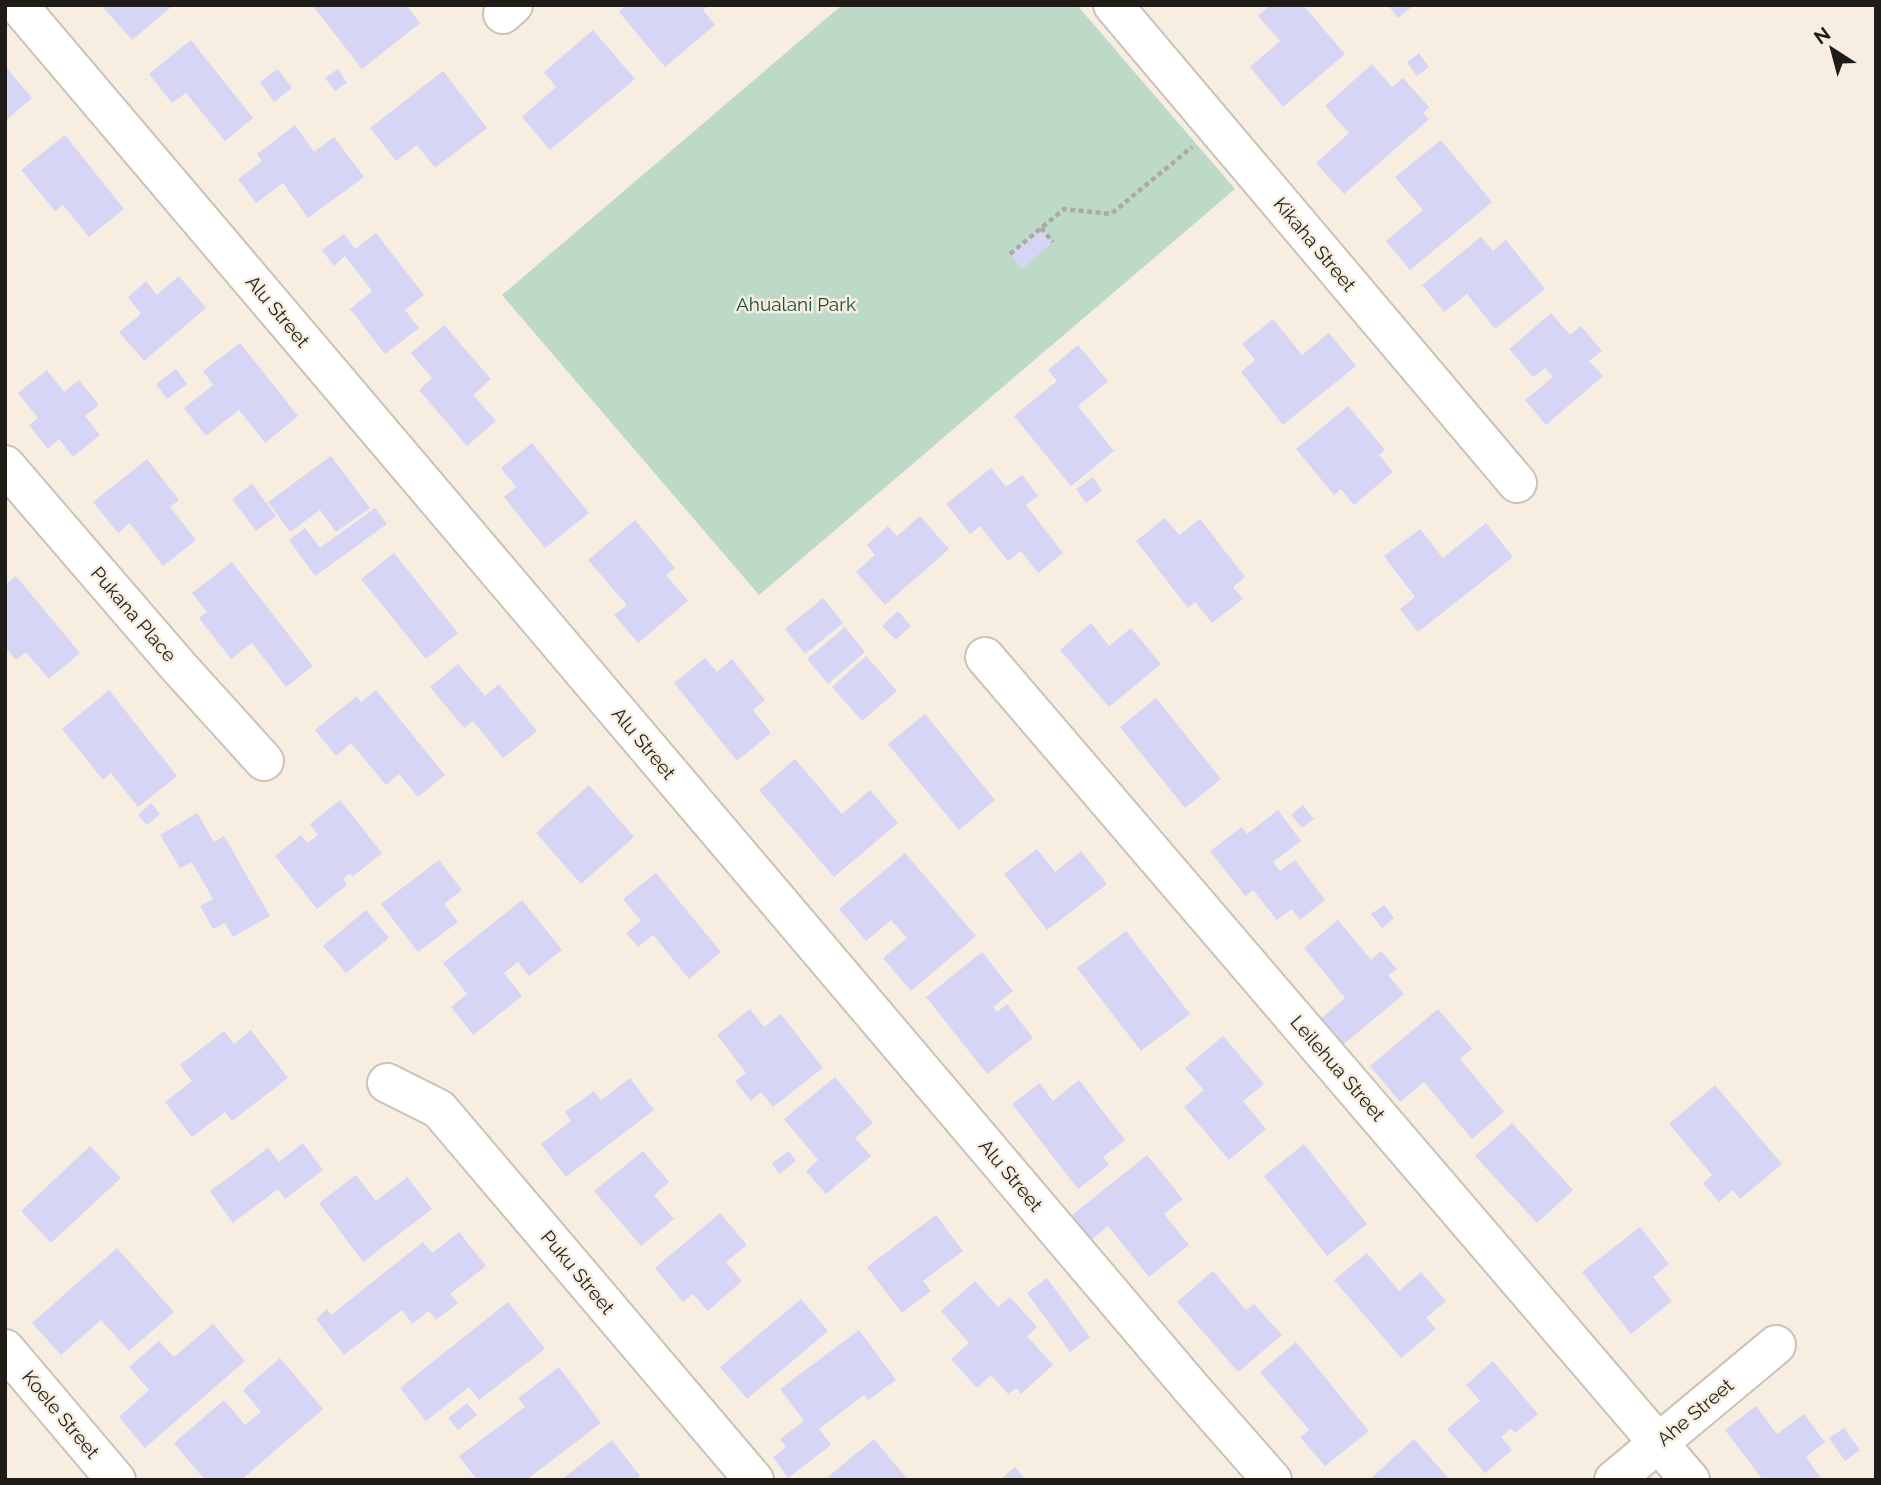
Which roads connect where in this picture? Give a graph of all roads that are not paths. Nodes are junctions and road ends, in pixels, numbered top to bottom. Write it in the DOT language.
graph roads {
  1 [pos="18,5"];
  2 [pos="1113,5"];
  3 [pos="5,465"];
  4 [pos="1517,483"];
  5 [pos="985,657"];
  6 [pos="264,761"];
  7 [pos="387,1083"];
  8 [pos="1776,1345"];
  9 [pos="5,1349"];
  10 [pos="1658,1442"];
  11 [pos="116,1480"];
  12 [pos="754,1480"];
  13 [pos="1272,1480"];
  14 [pos="1614,1480"];
  15 [pos="1690,1480"];
  1 -- 13 [label="street, Alu Street"];
  2 -- 4 [label="street, Kikaha Street"];
  3 -- 6 [label="street, Pukana Place"];
  5 -- 10 [label="street, Leilehua Street"];
  7 -- 12 [label="street, Puku Street"];
  8 -- 10 [label="street, Ahe Street"];
  9 -- 11 [label="street, Koele Street"];
  10 -- 14 [label="street, Ahe Street"];
  10 -- 15 [label="street, Leilehua Street"];
}
